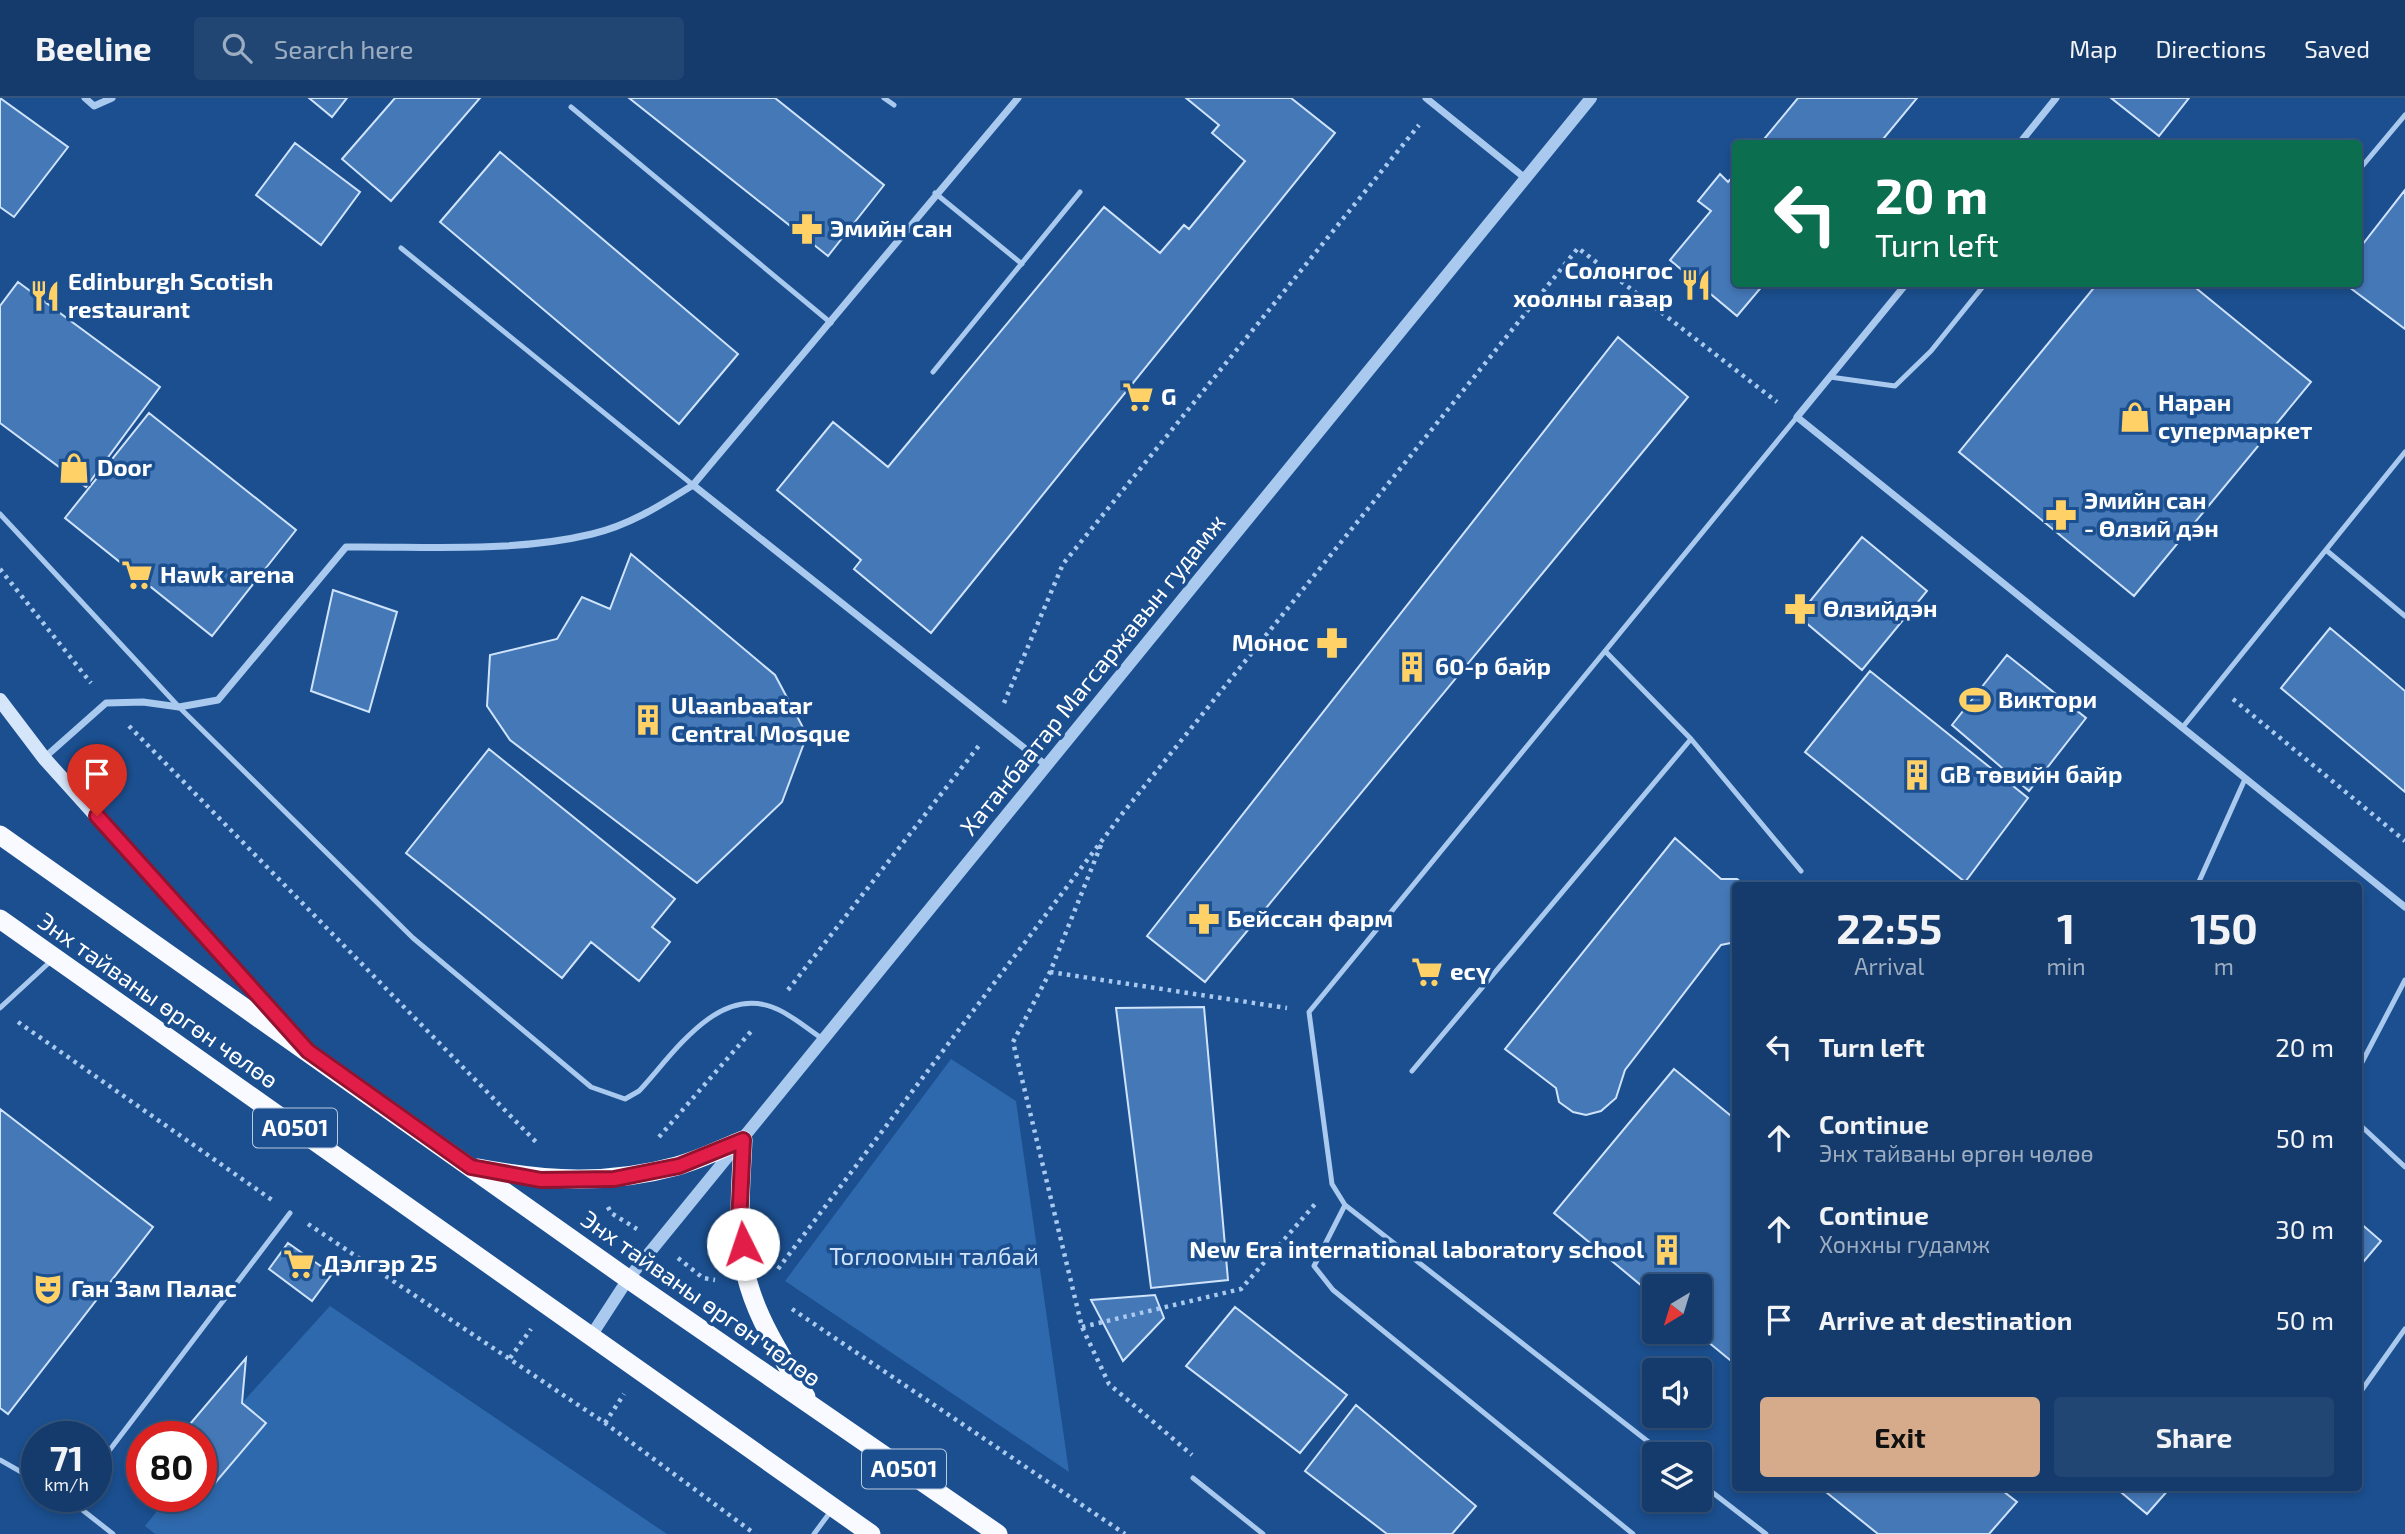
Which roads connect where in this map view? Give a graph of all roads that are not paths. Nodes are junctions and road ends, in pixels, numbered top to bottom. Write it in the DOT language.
graph roads {
  1 [pos="85,98"];
  2 [pos="112,98"];
  3 [pos="884,98"];
  4 [pos="1018,98"];
  5 [pos="1426,98"];
  6 [pos="1591,98"];
  7 [pos="2056,98"];
  8 [pos="894,105"];
  9 [pos="571,107"];
  10 [pos="2405,115"];
  11 [pos="2022,140"];
  12 [pos="2362,166"];
  13 [pos="1525,178"];
  14 [pos="1080,192"];
  15 [pos="935,194"];
  16 [pos="401,247"];
  17 [pos="1022,264"];
  18 [pos="1904,287"];
  19 [pos="1983,287"];
  20 [pos="831,323"];
  21 [pos="933,372"];
  22 [pos="1830,377"];
  23 [pos="1797,417"];
  24 [pos="2405,452"];
  25 [pos="693,485"];
  26 [pos="0,514"];
  27 [pos="2326,550"];
  28 [pos="2405,616"];
  29 [pos="1605,651"];
  30 [pos="0,700"];
  31 [pos="179,707"];
  32 [pos="2182,728"];
  33 [pos="1691,739"];
  34 [pos="44,758"];
  35 [pos="1047,766"];
  36 [pos="2245,779"];
  37 [pos="0,835"];
  38 [pos="1801,871"];
  39 [pos="2199,882"];
  40 [pos="2405,907"];
  41 [pos="0,919"];
  42 [pos="54,958"];
  43 [pos="2405,980"];
  44 [pos="0,1008"];
  45 [pos="824,1039"];
  46 [pos="308,1051"];
  47 [pos="2362,1062"];
  48 [pos="1412,1071"];
  49 [pos="2362,1127"];
  50 [pos="743,1140"];
  51 [pos="471,1167"];
  52 [pos="2405,1167"];
  53 [pos="1345,1205"];
  54 [pos="290,1213"];
  55 [pos="628,1279"];
  56 [pos="2405,1329"];
  57 [pos="591,1336"];
  58 [pos="2362,1390"];
  59 [pos="810,1404"];
  60 [pos="1649,1442"];
  61 [pos="112,1447"];
  62 [pos="2,1461"];
  63 [pos="0,1469"];
  64 [pos="21,1472"];
  65 [pos="1193,1478"];
  66 [pos="1712,1492"];
  67 [pos="834,1508"];
  68 [pos="88,1512"];
  69 [pos="113,1534"];
  70 [pos="814,1534"];
  71 [pos="870,1534"];
  72 [pos="998,1534"];
  73 [pos="1263,1534"];
  74 [pos="1633,1534"];
  75 [pos="1766,1534"];
  1 -- 2 [label="street"];
  3 -- 8 [label="lane"];
  4 -- 15 [label="street"];
  5 -- 13 [label="street"];
  6 -- 13 [label="street, Хатанбаатар Магсаржавын гудамж"];
  7 -- 11 [label="street"];
  9 -- 20 [label="lane"];
  10 -- 12 [label="lane"];
  13 -- 35 [label="street, Хатанбаатар Магсаржавын гудамж"];
  14 -- 17 [label="lane"];
  15 -- 17 [label="lane"];
  15 -- 20 [label="street"];
  16 -- 25 [label="lane"];
  17 -- 21 [label="lane"];
  18 -- 22 [label="street"];
  19 -- 22 [label="lane"];
  20 -- 25 [label="street"];
  22 -- 23 [label="street"];
  23 -- 29 [label="lane"];
  23 -- 32 [label="street"];
  24 -- 27 [label="lane"];
  25 -- 31 [label="street"];
  25 -- 35 [label="street"];
  26 -- 31 [label="lane"];
  27 -- 28 [label="lane"];
  27 -- 32 [label="lane"];
  29 -- 33 [label="lane"];
  29 -- 53 [label="lane"];
  30 -- 34 [label="main road"];
  31 -- 34 [label="street"];
  31 -- 45 [label="lane"];
  32 -- 36 [label="street"];
  33 -- 38 [label="lane"];
  33 -- 48 [label="lane"];
  34 -- 46 [label="main road"];
  35 -- 45 [label="street, Хатанбаатар Магсаржавын гудамж"];
  36 -- 39 [label="lane"];
  36 -- 40 [label="street"];
  37 -- 46 [label="highway, Энх тайваны өргөн чөлөө / A0501"];
  41 -- 42 [label="highway, Энх тайваны өргөн чөлөө / A0501"];
  42 -- 44 [label="lane"];
  42 -- 57 [label="highway, Энх тайваны өргөн чөлөө / A0501"];
  43 -- 47 [label="lane"];
  45 -- 50 [label="street, Хатанбаатар Магсаржавын гудамж"];
  46 -- 51 [label="highway, Энх тайваны өргөн чөлөө / A0501"];
  49 -- 52 [label="lane"];
  50 -- 51 [label="highway"];
  50 -- 55 [label="street, Хатанбаатар Магсаржавын гудамж"];
  50 -- 59 [label="highway"];
  51 -- 55 [label="highway, Энх тайваны өргөн чөлөө / A0501"];
  53 -- 60 [label="lane"];
  53 -- 74 [label="lane"];
  54 -- 61 [label="lane"];
  55 -- 57 [label="street, Хатанбаатар Магсаржавын гудамж"];
  55 -- 59 [label="highway, Энх тайваны өргөн чөлөө / A0501"];
  56 -- 58 [label="lane"];
  57 -- 67 [label="highway, Энх тайваны өргөн чөлөө / A0501"];
  59 -- 72 [label="highway, Энх тайваны өргөн чөлөө / A0501"];
  62 -- 63 [label="lane"];
  62 -- 64 [label="lane"];
  65 -- 73 [label="lane"];
  66 -- 75 [label="lane"];
  67 -- 70 [label="lane"];
  67 -- 71 [label="highway, Энх тайваны өргөн чөлөө / A0501"];
  68 -- 69 [label="lane"];
}
